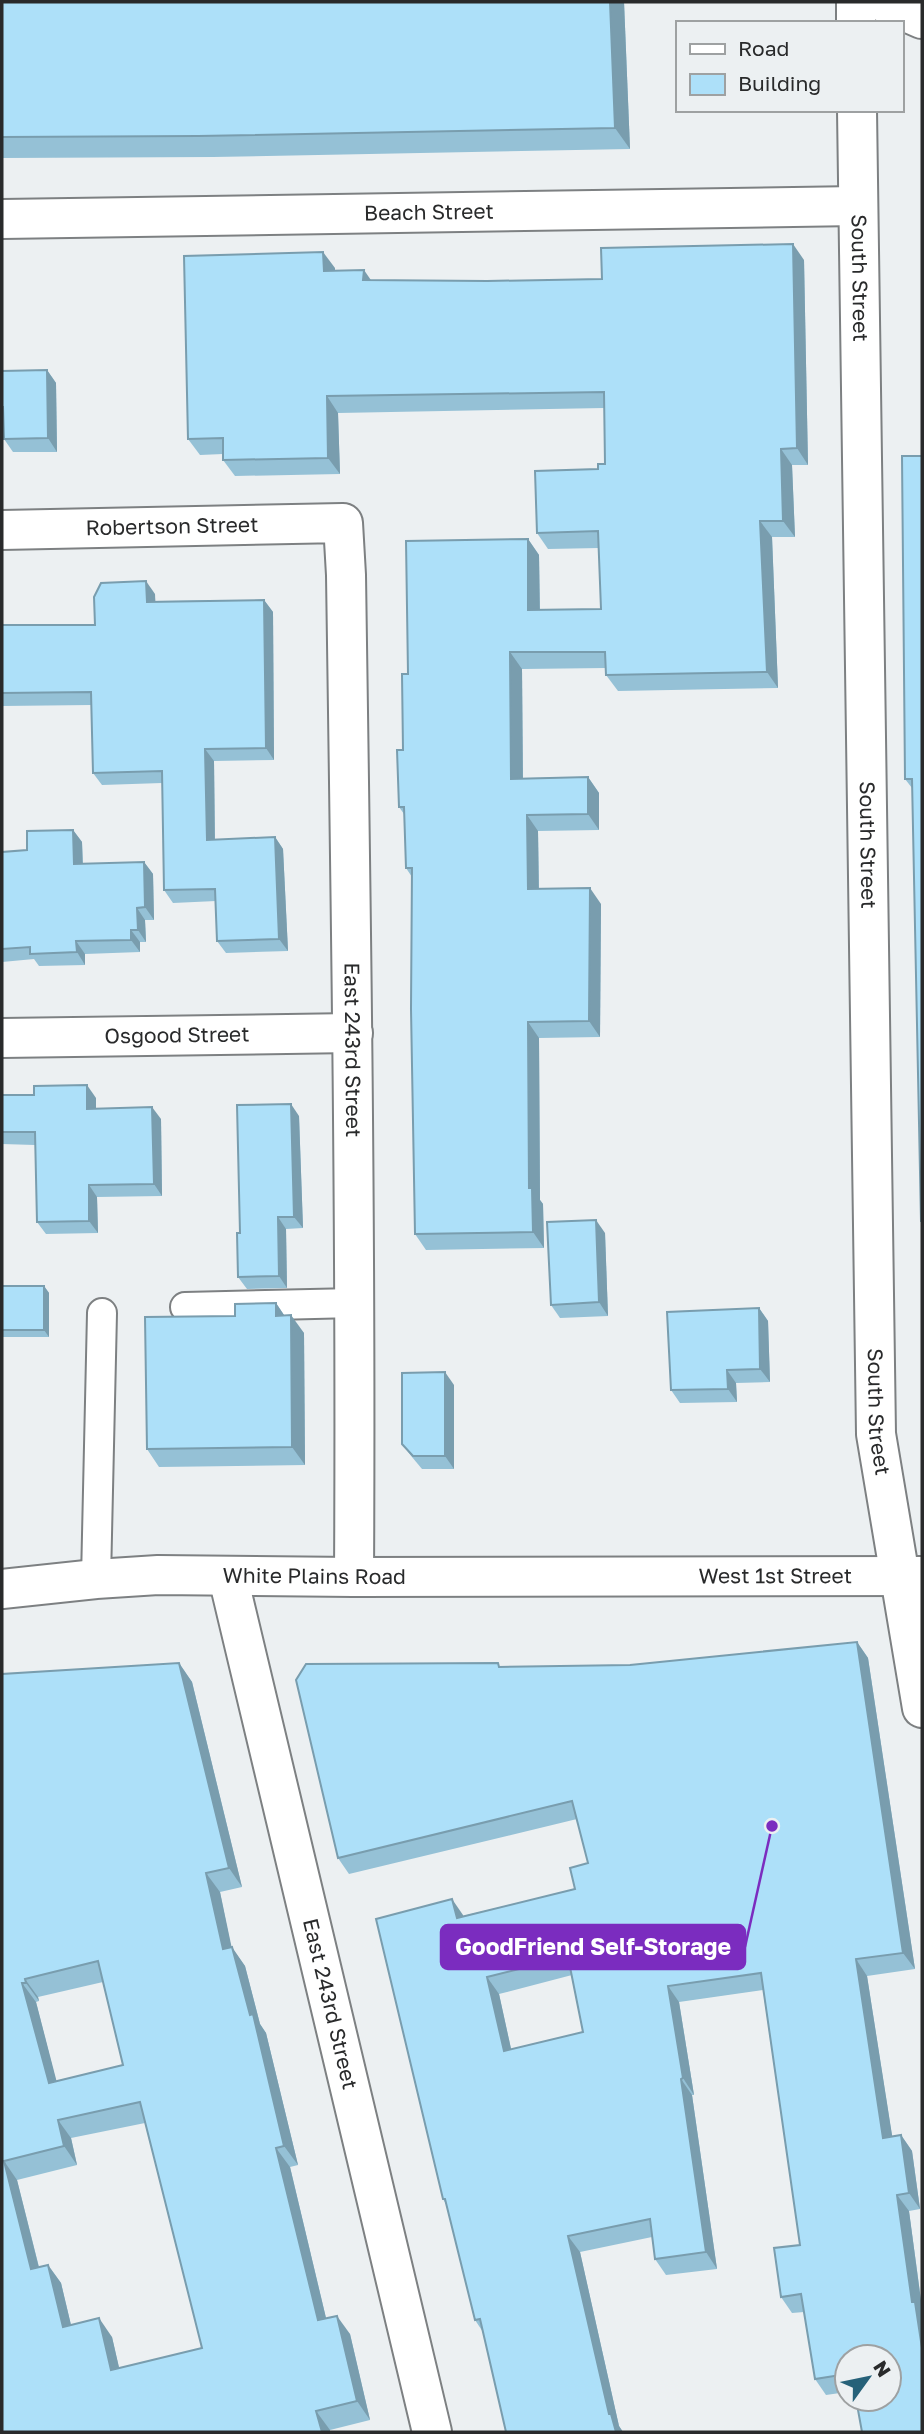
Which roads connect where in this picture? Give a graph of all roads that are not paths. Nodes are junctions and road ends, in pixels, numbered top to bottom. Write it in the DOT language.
graph roads {
  1 [pos="856,2"];
  2 [pos="883,2"];
  3 [pos="922,19"];
  4 [pos="856,21"];
  5 [pos="857,112"];
  6 [pos="857,206"];
  7 [pos="2,219"];
  8 [pos="343,523"];
  9 [pos="2,530"];
  10 [pos="353,1033"];
  11 [pos="2,1038"];
  12 [pos="355,1303"];
  13 [pos="185,1307"];
  14 [pos="102,1313"];
  15 [pos="910,1576"];
  16 [pos="228,1577"];
  17 [pos="354,1577"];
  18 [pos="627,1577"];
  19 [pos="96,1578"];
  20 [pos="2,1589"];
  21 [pos="922,1708"];
  22 [pos="432,2432"];
  1 -- 4 [label="street"];
  2 -- 3 [label="street"];
  5 -- 6 [label="street, South Street"];
  6 -- 7 [label="street, Beach Street"];
  6 -- 15 [label="street, South Street"];
  8 -- 9 [label="street, Robertson Street"];
  8 -- 10 [label="street, East 243rd Street"];
  10 -- 11 [label="street, Osgood Street"];
  10 -- 12 [label="street, East 243rd Street"];
  12 -- 13 [label="lane"];
  12 -- 17 [label="street, East 243rd Street"];
  14 -- 19 [label="lane"];
  15 -- 18 [label="street, West 1st Street"];
  15 -- 21 [label="street, South Street"];
  16 -- 17 [label="street, White Plains Road"];
  16 -- 19 [label="street, White Plains Road"];
  16 -- 22 [label="street, East 243rd Street"];
  17 -- 18 [label="street, White Plains Road"];
  19 -- 20 [label="street, White Plains Road"];
}
